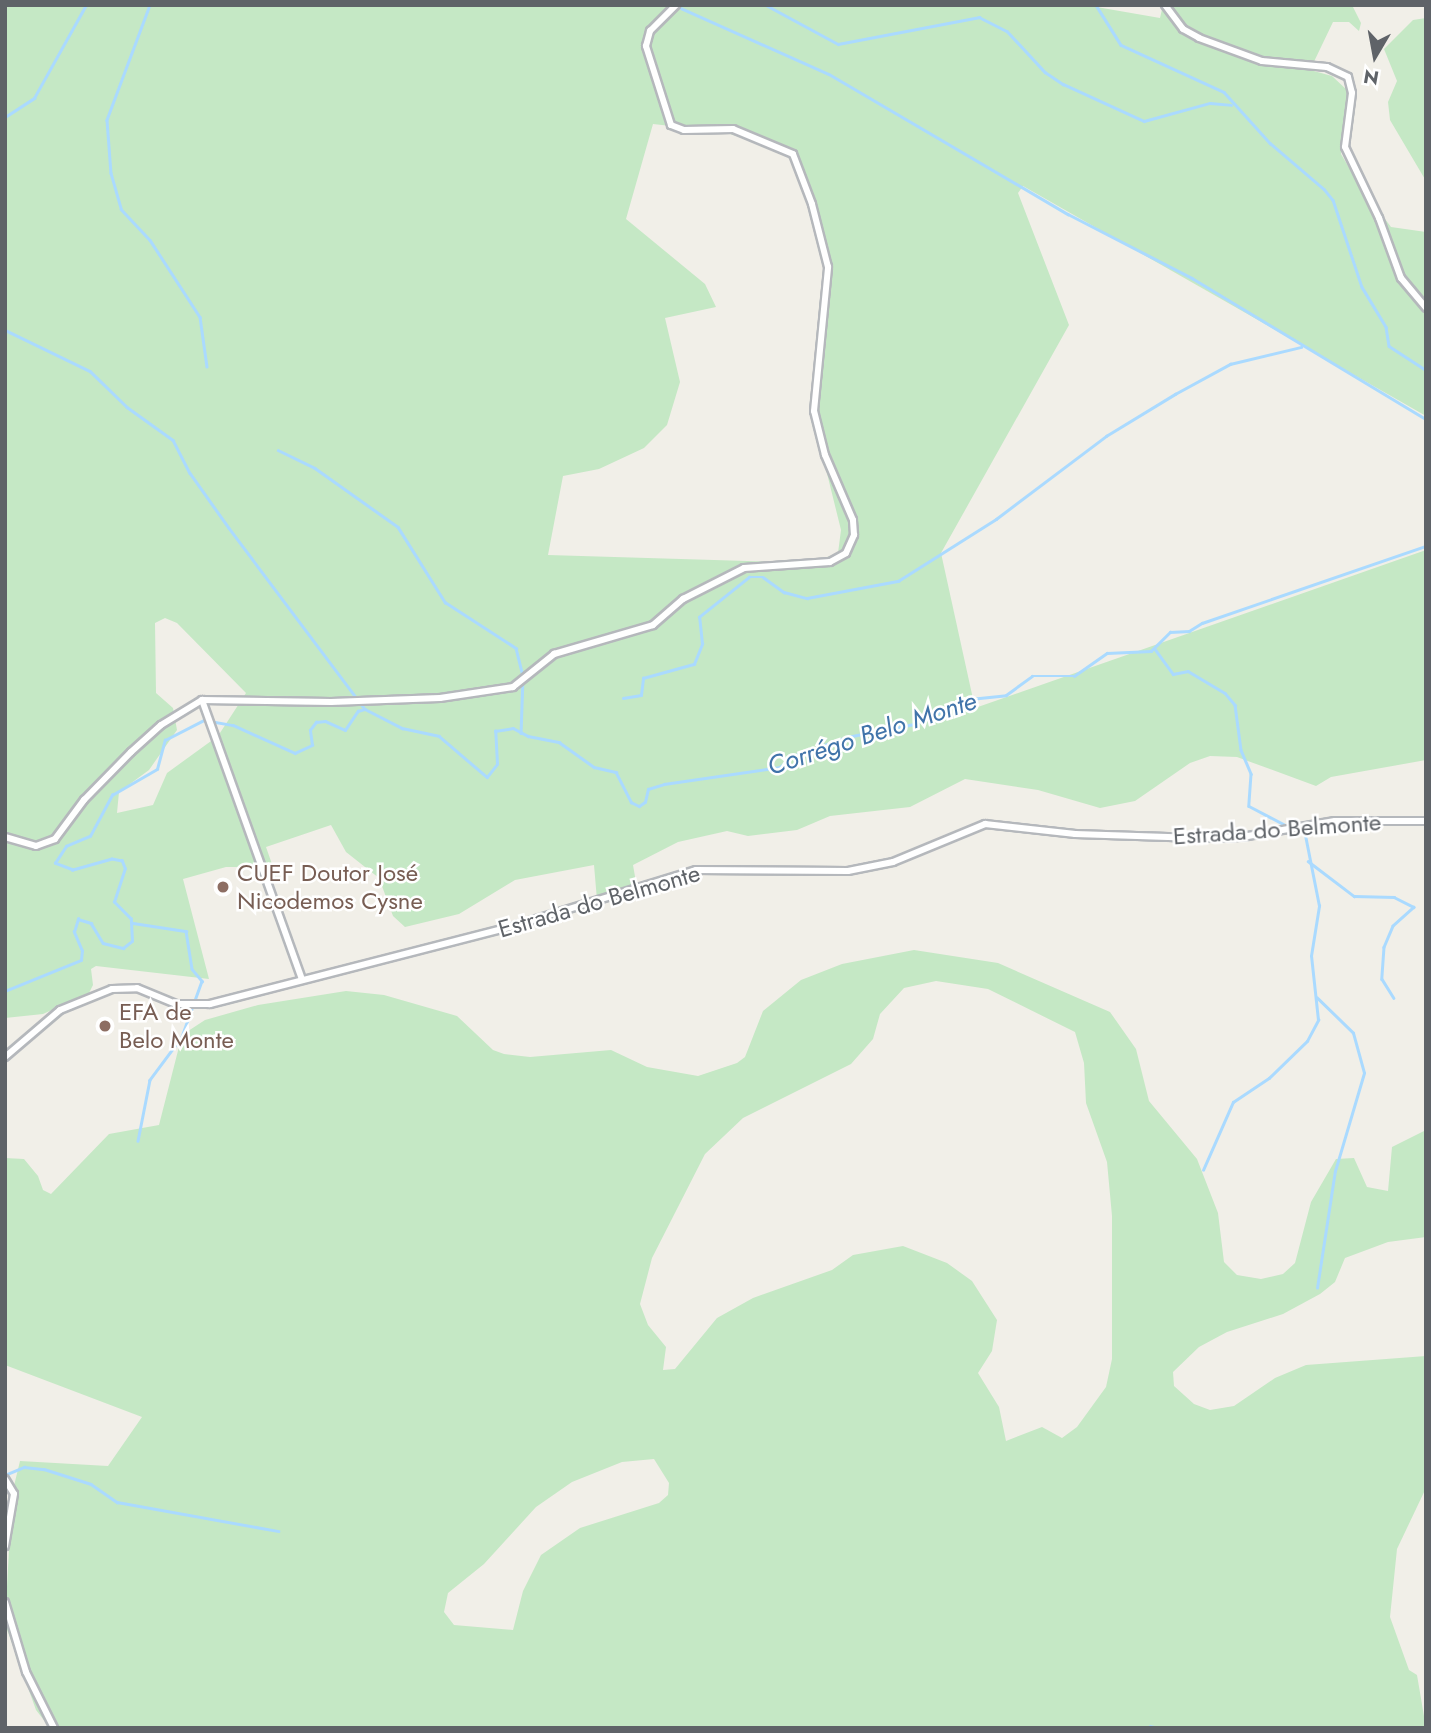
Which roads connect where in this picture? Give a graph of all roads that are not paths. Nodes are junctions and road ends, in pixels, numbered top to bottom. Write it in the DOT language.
graph roads {
  1 [pos="676,5"];
  2 [pos="1165,5"];
  3 [pos="1426,308"];
  4 [pos="202,700"];
  5 [pos="1426,821"];
  6 [pos="5,837"];
  7 [pos="302,980"];
  8 [pos="5,1057"];
  9 [pos="5,1479"];
  10 [pos="5,1546"];
  11 [pos="5,1602"];
  12 [pos="54,1728"];
  1 -- 4 [label="street"];
  2 -- 3 [label="street"];
  4 -- 6 [label="street"];
  4 -- 7 [label="street"];
  5 -- 7 [label="street, Estrada do Belmonte"];
  7 -- 8 [label="street, Estrada do Belmonte"];
  9 -- 10 [label="street"];
  11 -- 12 [label="street"];
}
